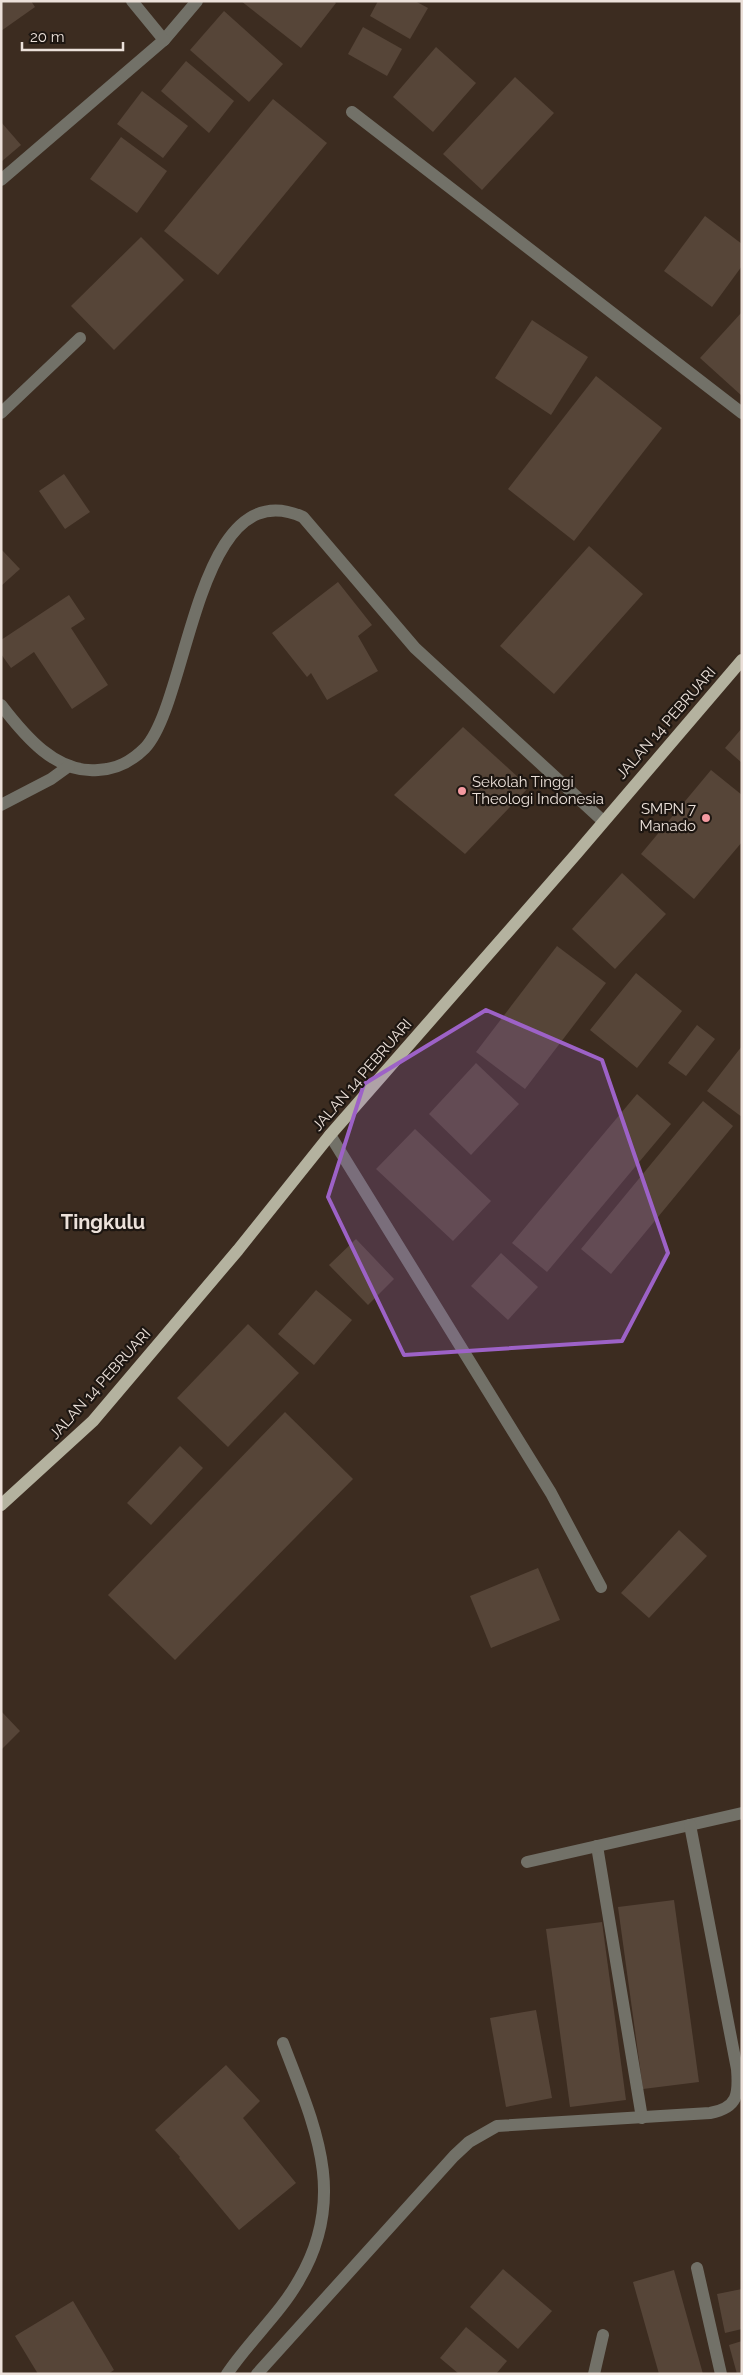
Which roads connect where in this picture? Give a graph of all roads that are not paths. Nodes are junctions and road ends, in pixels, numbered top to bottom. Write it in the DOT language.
graph roads {
  1 [pos="132,1"];
  2 [pos="197,1"];
  3 [pos="164,40"];
  4 [pos="352,112"];
  5 [pos="1,180"];
  6 [pos="80,338"];
  7 [pos="1,413"];
  8 [pos="742,413"];
  9 [pos="742,660"];
  10 [pos="1,706"];
  11 [pos="69,766"];
  12 [pos="1,805"];
  13 [pos="604,821"];
  14 [pos="330,1135"];
  15 [pos="1,1505"];
  16 [pos="601,1587"];
  17 [pos="742,1813"];
  18 [pos="690,1825"];
  19 [pos="597,1846"];
  20 [pos="527,1862"];
  21 [pos="282,2043"];
  22 [pos="642,2118"];
  23 [pos="697,2268"];
  24 [pos="603,2335"];
  25 [pos="227,2374"];
  26 [pos="257,2374"];
  27 [pos="594,2374"];
  28 [pos="721,2374"];
  1 -- 3 [label="street"];
  2 -- 3 [label="street"];
  3 -- 5 [label="street"];
  4 -- 8 [label="street"];
  6 -- 7 [label="street"];
  9 -- 13 [label="main road, JALAN 14 PEBRUARI"];
  10 -- 11 [label="street"];
  11 -- 12 [label="street"];
  11 -- 13 [label="street"];
  13 -- 14 [label="main road, JALAN 14 PEBRUARI"];
  14 -- 15 [label="main road, JALAN 14 PEBRUARI"];
  14 -- 16 [label="street"];
  17 -- 18 [label="street"];
  18 -- 19 [label="street"];
  18 -- 22 [label="street"];
  19 -- 20 [label="street"];
  19 -- 22 [label="street"];
  21 -- 25 [label="street"];
  22 -- 26 [label="street"];
  23 -- 28 [label="street"];
  24 -- 27 [label="street"];
}
